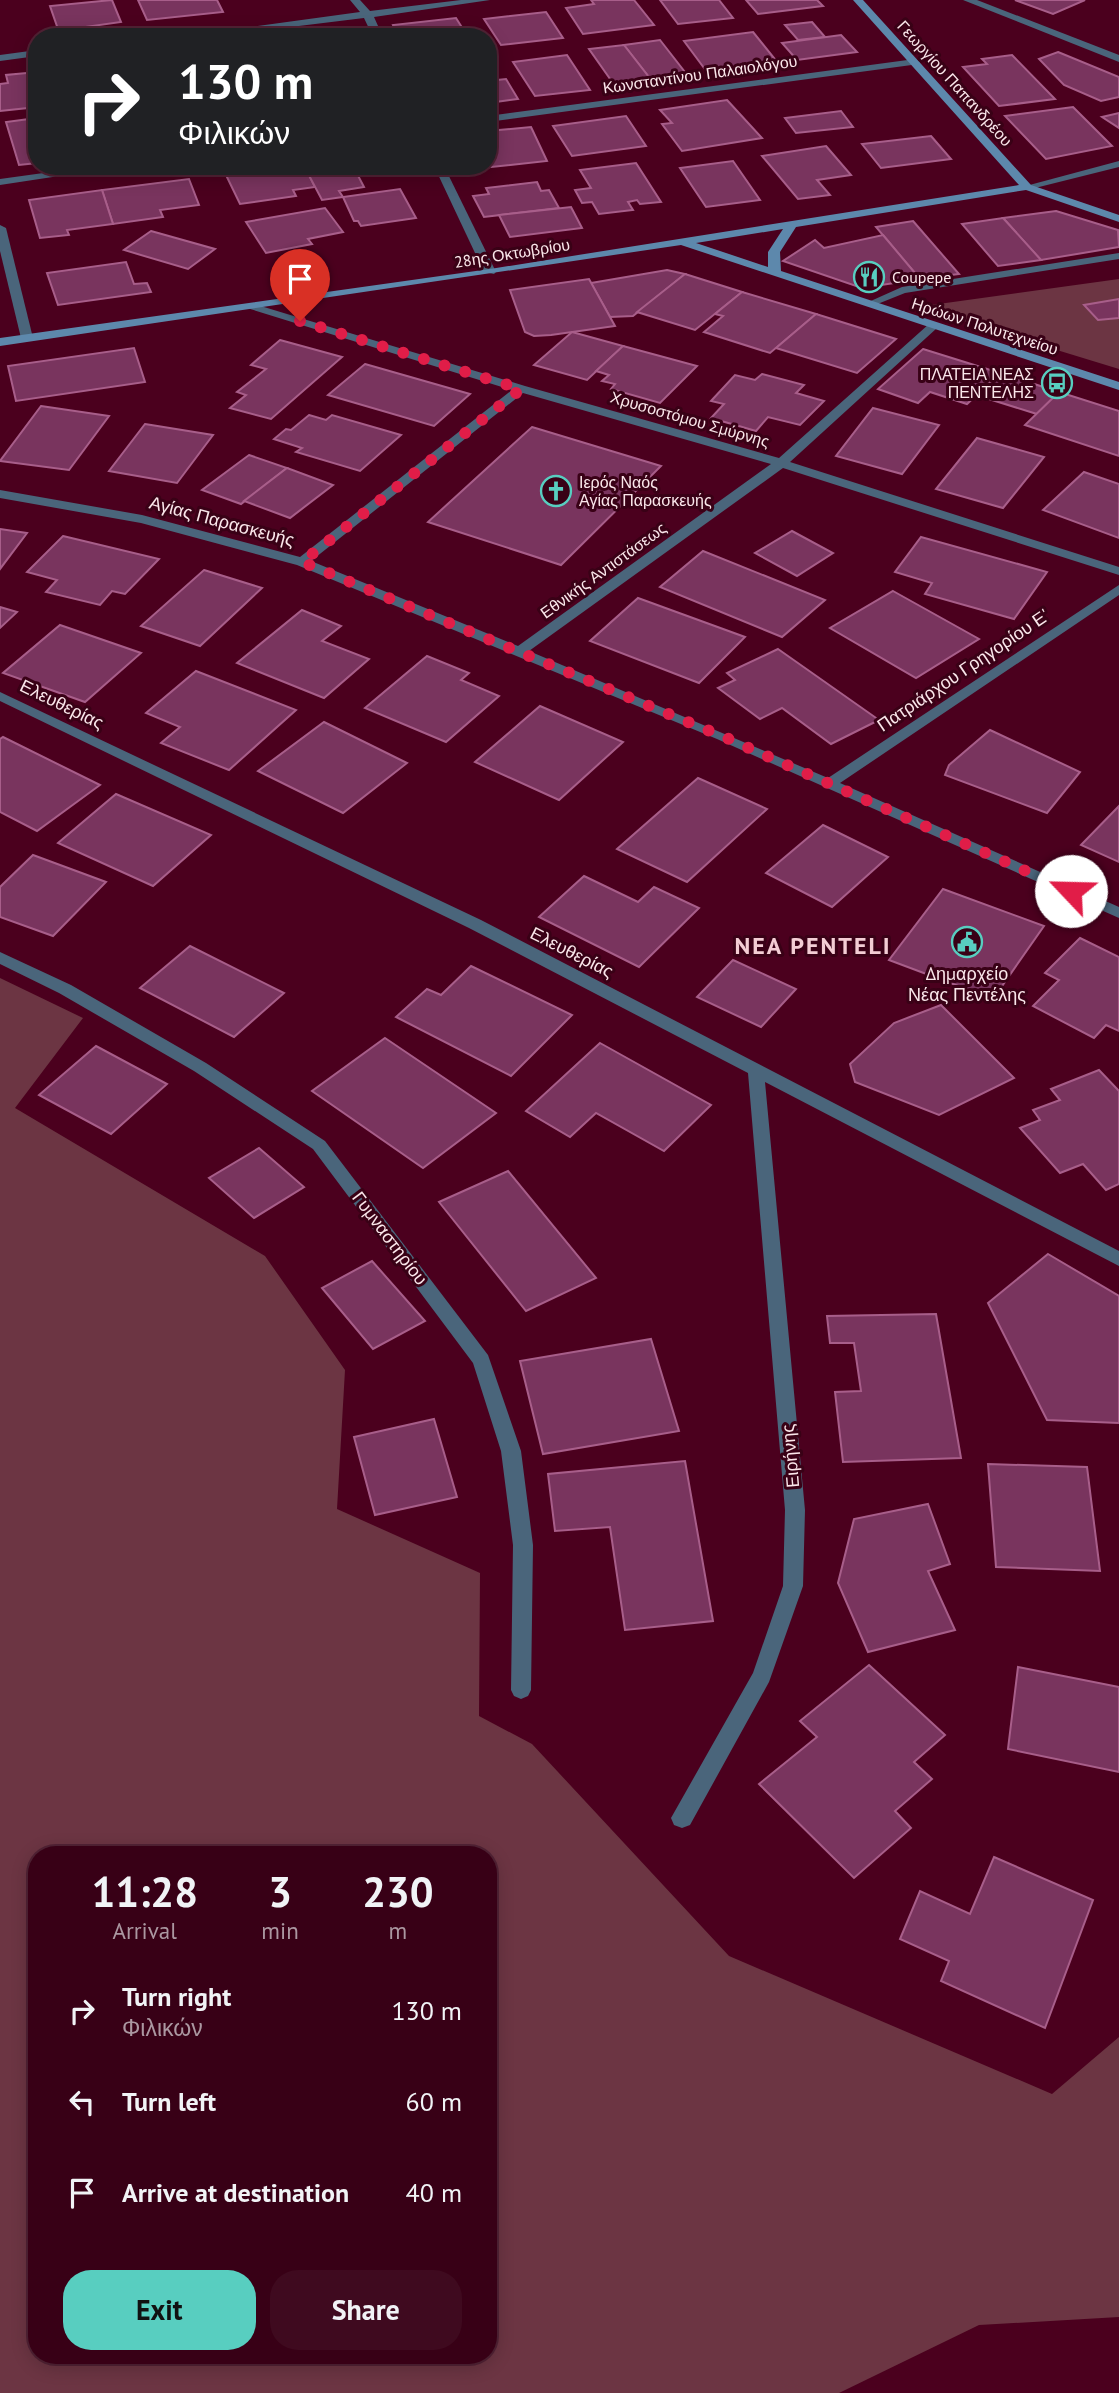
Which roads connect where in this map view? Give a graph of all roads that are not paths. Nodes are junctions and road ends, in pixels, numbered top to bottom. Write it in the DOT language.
graph roads {
  1 [pos="355,0"];
  2 [pos="485,0"];
  3 [pos="858,0"];
  4 [pos="968,0"];
  5 [pos="368,15"];
  6 [pos="258,28"];
  7 [pos="374,28"];
  8 [pos="28,54"];
  9 [pos="0,58"];
  10 [pos="1119,59"];
  11 [pos="915,62"];
  12 [pos="497,118"];
  13 [pos="1119,164"];
  14 [pos="52,175"];
  15 [pos="443,175"];
  16 [pos="0,182"];
  17 [pos="1027,187"];
  18 [pos="1119,219"];
  19 [pos="792,225"];
  20 [pos="0,228"];
  21 [pos="682,242"];
  22 [pos="1119,256"];
  23 [pos="775,271"];
  24 [pos="490,272"];
  25 [pos="870,304"];
  26 [pos="251,306"];
  27 [pos="933,326"];
  28 [pos="27,338"];
  29 [pos="0,342"];
  30 [pos="1119,386"];
  31 [pos="521,389"];
  32 [pos="781,463"];
  33 [pos="0,494"];
  34 [pos="302,562"];
  35 [pos="1119,570"];
  36 [pos="1119,589"];
  37 [pos="518,653"];
  38 [pos="0,696"];
  39 [pos="829,784"];
  40 [pos="1119,913"];
  41 [pos="0,957"];
  42 [pos="756,1070"];
  43 [pos="1119,1259"];
  44 [pos="520,1690"];
  45 [pos="682,1818"];
  1 -- 5 [label="street"];
  2 -- 5 [label="street"];
  3 -- 11 [label="main road, Γεωργίου Παπανδρέου"];
  4 -- 10 [label="street"];
  5 -- 6 [label="street"];
  5 -- 7 [label="street"];
  8 -- 9 [label="street"];
  11 -- 12 [label="street, Κωνσταντίνου Παλαιολόγου"];
  11 -- 17 [label="main road, Γεωργίου Παπανδρέου"];
  13 -- 17 [label="street"];
  14 -- 16 [label="street"];
  15 -- 24 [label="street"];
  17 -- 18 [label="main road"];
  17 -- 19 [label="main road, 28ης Οκτωβρίου"];
  19 -- 21 [label="main road, 28ης Οκτωβρίου"];
  19 -- 23 [label="main road"];
  20 -- 28 [label="street"];
  21 -- 23 [label="main road, Ηρώων Πολυτεχνείου"];
  21 -- 24 [label="main road, 28ης Οκτωβρίου"];
  22 -- 25 [label="street"];
  23 -- 25 [label="main road, Ηρώων Πολυτεχνείου"];
  24 -- 26 [label="main road, 28ης Οκτωβρίου"];
  25 -- 27 [label="main road, Ηρώων Πολυτεχνείου"];
  26 -- 28 [label="main road, 28ης Οκτωβρίου"];
  26 -- 31 [label="street, Χρυσοστόμου Σμύρνης"];
  27 -- 30 [label="main road, Ηρώων Πολυτεχνείου"];
  27 -- 32 [label="street, Εθνικής Αντιστάσεως"];
  28 -- 29 [label="main road, 28ης Οκτωβρίου"];
  31 -- 32 [label="street, Χρυσοστόμου Σμύρνης"];
  31 -- 34 [label="street"];
  32 -- 35 [label="street, Χρυσοστόμου Σμύρνης"];
  32 -- 37 [label="street, Εθνικής Αντιστάσεως"];
  33 -- 34 [label="street, Αγίας Παρασκευής"];
  34 -- 37 [label="street, Αγίας Παρασκευής"];
  36 -- 39 [label="street, Πατριάρχου Γρηγορίου Ε'"];
  37 -- 39 [label="street, Αγίας Παρασκευής"];
  38 -- 42 [label="street, Ελευθερίας"];
  39 -- 40 [label="street, Αγίας Παρασκευής"];
  41 -- 44 [label="street, Γυμναστηρίου"];
  42 -- 43 [label="street, Ελευθερίας"];
  42 -- 45 [label="street, Ειρήνης"];
}
